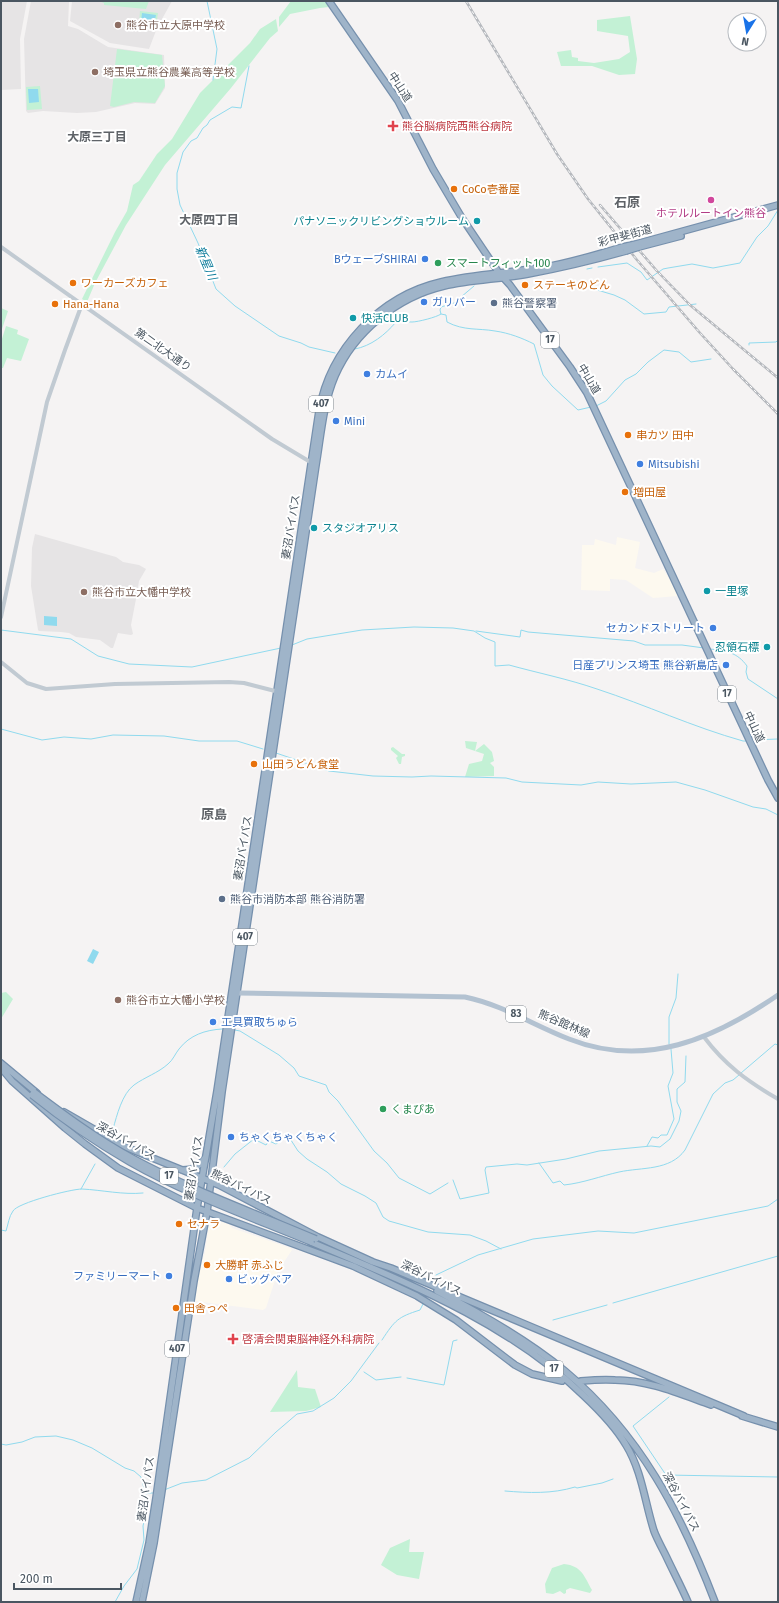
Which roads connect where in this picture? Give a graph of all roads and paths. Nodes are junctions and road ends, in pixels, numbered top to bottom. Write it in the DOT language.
graph roads {
  1 [pos="330,1"];
  2 [pos="778,206"];
  3 [pos="778,209"];
  4 [pos="638,246"];
  5 [pos="1,247"];
  6 [pos="501,276"];
  7 [pos="82,304"];
  8 [pos="314,464"];
  9 [pos="1,617"];
  10 [pos="1,662"];
  11 [pos="279,692"];
  12 [pos="778,798"];
  13 [pos="237,993"];
  14 [pos="778,995"];
  15 [pos="704,1037"];
  16 [pos="1,1066"];
  17 [pos="33,1093"];
  18 [pos="778,1099"];
  19 [pos="205,1157"];
  20 [pos="180,1170"];
  21 [pos="202,1179"];
  22 [pos="210,1182"];
  23 [pos="197,1208"];
  24 [pos="207,1212"];
  25 [pos="313,1241"];
  26 [pos="373,1262"];
  27 [pos="353,1266"];
  28 [pos="410,1284"];
  29 [pos="562,1381"];
  30 [pos="581,1381"];
  31 [pos="744,1416"];
  32 [pos="778,1427"];
  33 [pos="159,1492"];
  34 [pos="136,1602"];
  35 [pos="142,1602"];
  36 [pos="688,1602"];
  37 [pos="715,1602"];
  1 -- 6 [label="highway, 中山道 / 17"];
  2 -- 4 [label="highway, 彩甲斐街道"];
  3 -- 4 [label="highway, 彩甲斐街道"];
  4 -- 6 [label="highway, 彩甲斐街道, bridge"];
  5 -- 7 [label="street, 第二北大通り"];
  6 -- 8 [label="highway, 妻沼バイパス / 407"];
  6 -- 12 [label="highway, 中山道 / 17"];
  7 -- 8 [label="street, 第二北大通り"];
  7 -- 9 [label="street"];
  8 -- 11 [label="highway, 妻沼バイパス / 407"];
  10 -- 11 [label="street"];
  11 -- 13 [label="highway, 妻沼バイパス / 407"];
  11 -- 19 [label="highway, 妻沼バイパス / 407"];
  13 -- 15 [label="main road, 熊谷館林線 / 83"];
  13 -- 22 [label="highway, 妻沼バイパス / 407"];
  14 -- 15 [label="main road, 熊谷館林線 / 83"];
  15 -- 18 [label="street"];
  16 -- 17 [label="highway, 熊谷バイパス / 17"];
  16 -- 23 [label="highway, 17"];
  17 -- 20 [label="highway, 熊谷バイパス / 17, bridge"];
  17 -- 25 [label="highway, 深谷バイパス / 17, bridge"];
  19 -- 20 [label="highway"];
  19 -- 21 [label="highway, 妻沼バイパス / 407"];
  20 -- 21 [label="highway, 熊谷バイパス / 17"];
  21 -- 22 [label="highway, 熊谷バイパス / 17"];
  21 -- 23 [label="highway, 妻沼バイパス / 407"];
  22 -- 24 [label="highway, 妻沼バイパス / 407"];
  22 -- 26 [label="highway, 熊谷バイパス / 17"];
  23 -- 24 [label="highway, 17"];
  23 -- 33 [label="highway, 妻沼バイパス / 407"];
  24 -- 27 [label="highway, 17"];
  24 -- 33 [label="highway, 妻沼バイパス / 407"];
  25 -- 26 [label="highway, 深谷バイパス / 17"];
  25 -- 28 [label="highway, 深谷バイパス / 17"];
  26 -- 31 [label="highway, 17"];
  26 -- 37 [label="highway, 深谷バイパス / 17"];
  27 -- 28 [label="highway, 17"];
  27 -- 29 [label="highway, 17"];
  28 -- 36 [label="highway, 深谷バイパス / 17"];
  30 -- 31 [label="highway, 17"];
  31 -- 32 [label="highway, 17"];
  33 -- 34 [label="highway, 妻沼バイパス / 407"];
  33 -- 35 [label="highway, 妻沼バイパス / 407"];
}
